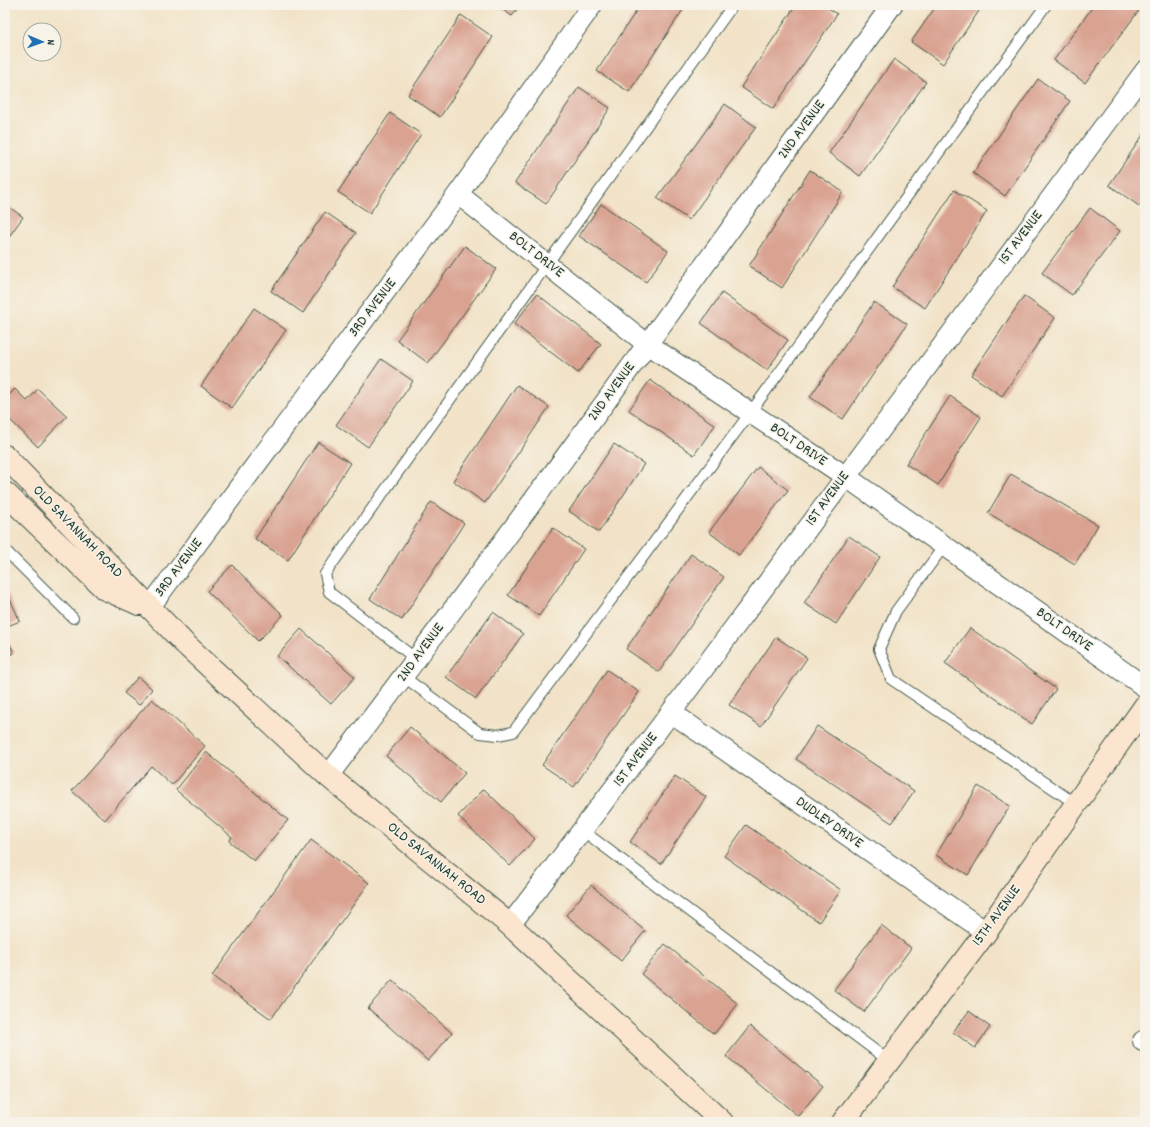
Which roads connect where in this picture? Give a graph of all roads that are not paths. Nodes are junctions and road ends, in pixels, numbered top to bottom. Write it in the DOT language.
graph roads {
  1 [pos="592,5"];
  2 [pos="733,5"];
  3 [pos="892,5"];
  4 [pos="1046,5"];
  5 [pos="1145,71"];
  6 [pos="458,194"];
  7 [pos="546,264"];
  8 [pos="647,344"];
  9 [pos="750,413"];
  10 [pos="5,456"];
  11 [pos="845,476"];
  12 [pos="7,500"];
  13 [pos="944,546"];
  14 [pos="5,550"];
  15 [pos="149,608"];
  16 [pos="73,618"];
  17 [pos="416,659"];
  18 [pos="404,677"];
  19 [pos="1145,687"];
  20 [pos="1145,706"];
  21 [pos="672,713"];
  22 [pos="328,776"];
  23 [pos="1076,804"];
  24 [pos="582,830"];
  25 [pos="510,925"];
  26 [pos="986,932"];
  27 [pos="889,1061"];
  28 [pos="722,1122"];
  29 [pos="843,1122"];
  1 -- 6 [label="street, 3RD AVENUE"];
  2 -- 7 [label="lane"];
  3 -- 8 [label="street, 2ND AVENUE"];
  4 -- 9 [label="lane"];
  5 -- 11 [label="street, 1ST AVENUE"];
  6 -- 7 [label="street, BOLT DRIVE"];
  6 -- 15 [label="street, 3RD AVENUE"];
  7 -- 8 [label="street, BOLT DRIVE"];
  7 -- 17 [label="lane"];
  8 -- 9 [label="street, BOLT DRIVE"];
  8 -- 17 [label="street, 2ND AVENUE"];
  9 -- 11 [label="street, BOLT DRIVE"];
  9 -- 18 [label="lane"];
  10 -- 15 [label="street, OLD SAVANNAH ROAD"];
  11 -- 13 [label="street, BOLT DRIVE"];
  11 -- 21 [label="street, 1ST AVENUE"];
  12 -- 15 [label="street, OLD SAVANNAH ROAD"];
  13 -- 19 [label="street, BOLT DRIVE"];
  13 -- 23 [label="lane"];
  14 -- 16 [label="lane"];
  15 -- 22 [label="street, OLD SAVANNAH ROAD"];
  17 -- 18 [label="street, 2ND AVENUE"];
  18 -- 22 [label="street, 2ND AVENUE"];
  20 -- 23 [label="street, 15TH AVENUE"];
  21 -- 24 [label="street, 1ST AVENUE"];
  21 -- 26 [label="street, DUDLEY DRIVE"];
  22 -- 25 [label="street, OLD SAVANNAH ROAD"];
  23 -- 26 [label="street, 15TH AVENUE"];
  24 -- 25 [label="street, 1ST AVENUE"];
  24 -- 27 [label="lane"];
  25 -- 28 [label="street, OLD SAVANNAH ROAD"];
  26 -- 27 [label="street, 15TH AVENUE"];
  27 -- 29 [label="street, 15TH AVENUE"];
}
